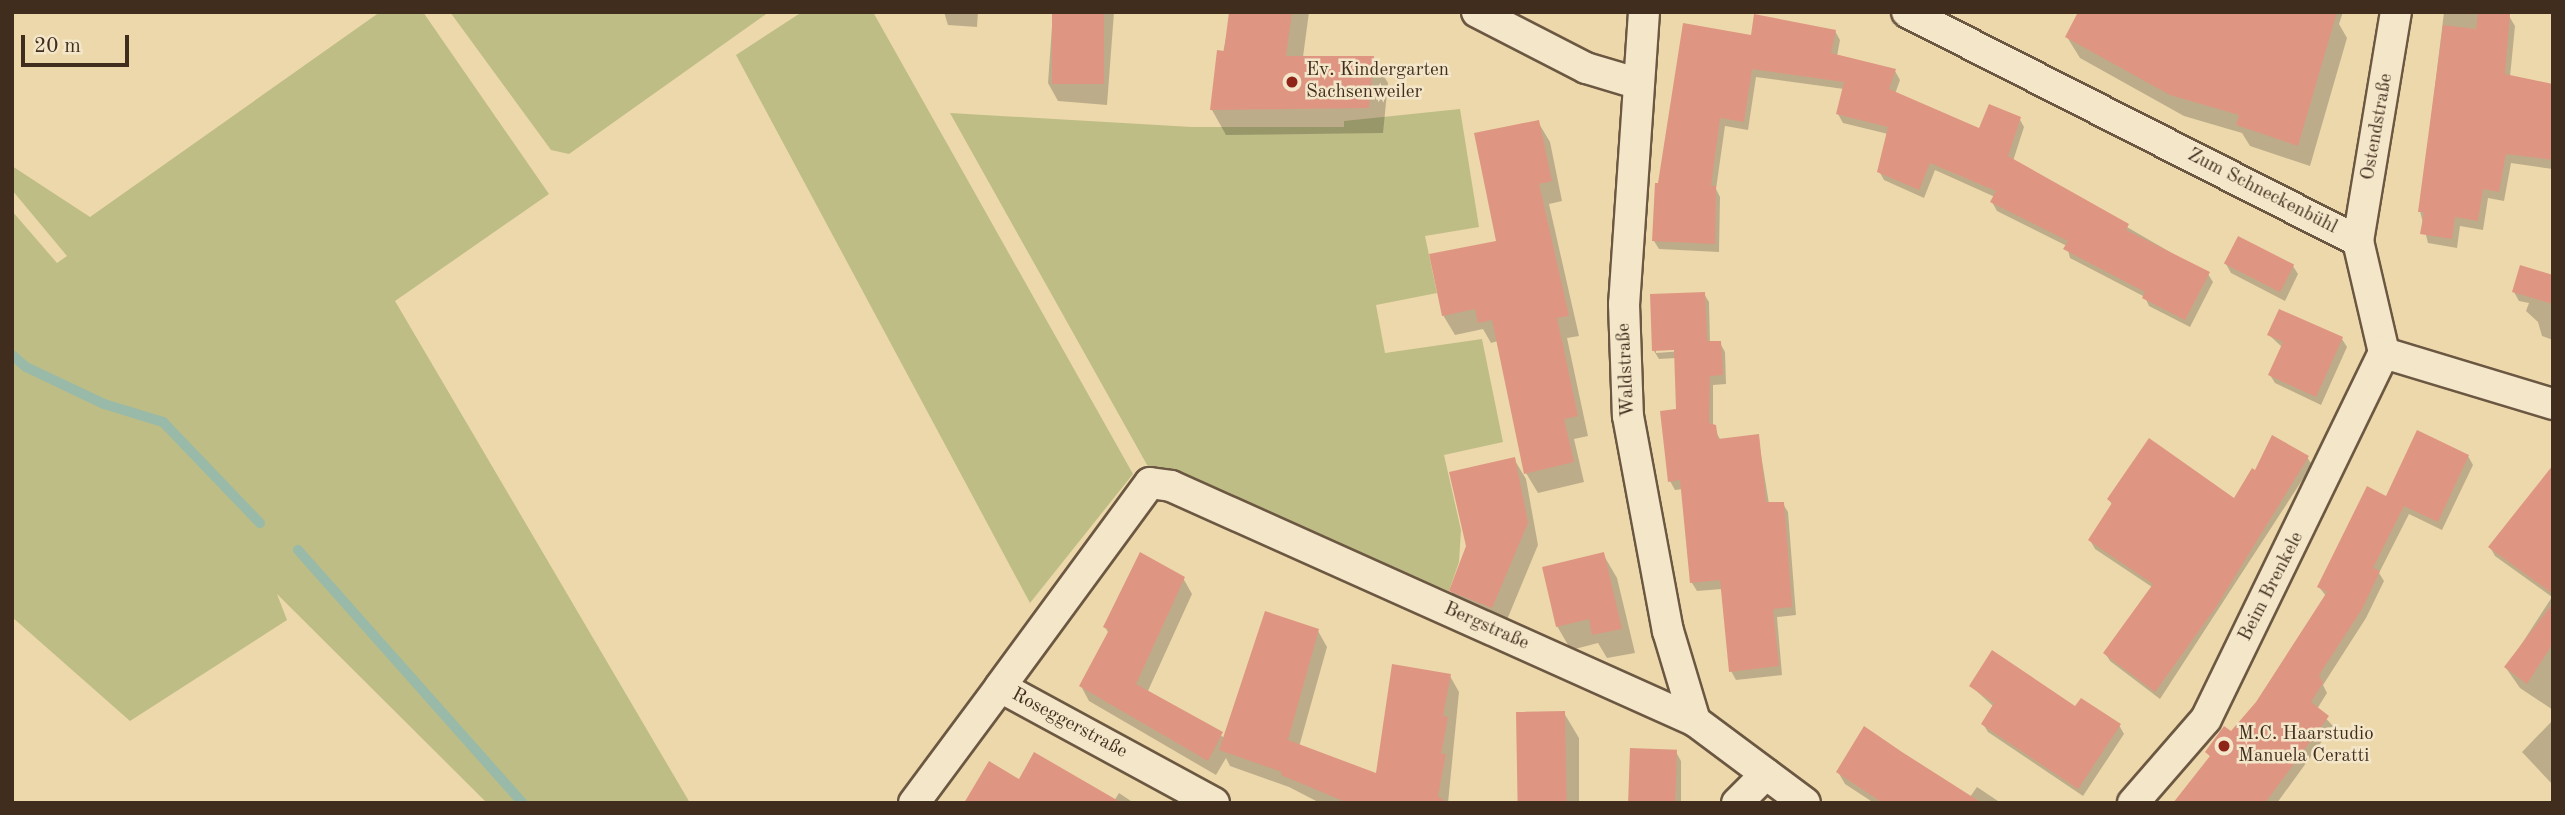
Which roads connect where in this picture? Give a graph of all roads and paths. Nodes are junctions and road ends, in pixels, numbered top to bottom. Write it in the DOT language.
graph roads {
  1 [pos="1477,12"];
  2 [pos="1644,12"];
  3 [pos="1907,12"];
  4 [pos="2396,12"];
  5 [pos="1636,83"];
  6 [pos="2358,241"];
  7 [pos="2384,353"];
  8 [pos="2553,404"];
  9 [pos="1150,483"];
  10 [pos="1000,687"];
  11 [pos="1695,721"];
  12 [pos="1766,774"];
  13 [pos="914,803"];
  14 [pos="1214,803"];
  15 [pos="1737,803"];
  16 [pos="1805,803"];
  17 [pos="2133,803"];
  1 -- 5 [label="street"];
  2 -- 5 [label="street, Waldstraße"];
  3 -- 6 [label="street, Zum Schneckenbühl"];
  4 -- 6 [label="street, Ostendstraße"];
  5 -- 11 [label="street, Waldstraße"];
  6 -- 7 [label="street, Zum Schneckenbühl"];
  7 -- 8 [label="street"];
  7 -- 17 [label="street, Beim Brenkele"];
  9 -- 10 [label="street, Roseggerstraße"];
  9 -- 11 [label="street, Bergstraße"];
  10 -- 13 [label="street"];
  10 -- 14 [label="street, Roseggerstraße"];
  11 -- 12 [label="street, Bergstraße"];
  12 -- 15 [label="street"];
  12 -- 16 [label="street, Bergstraße"];
}
